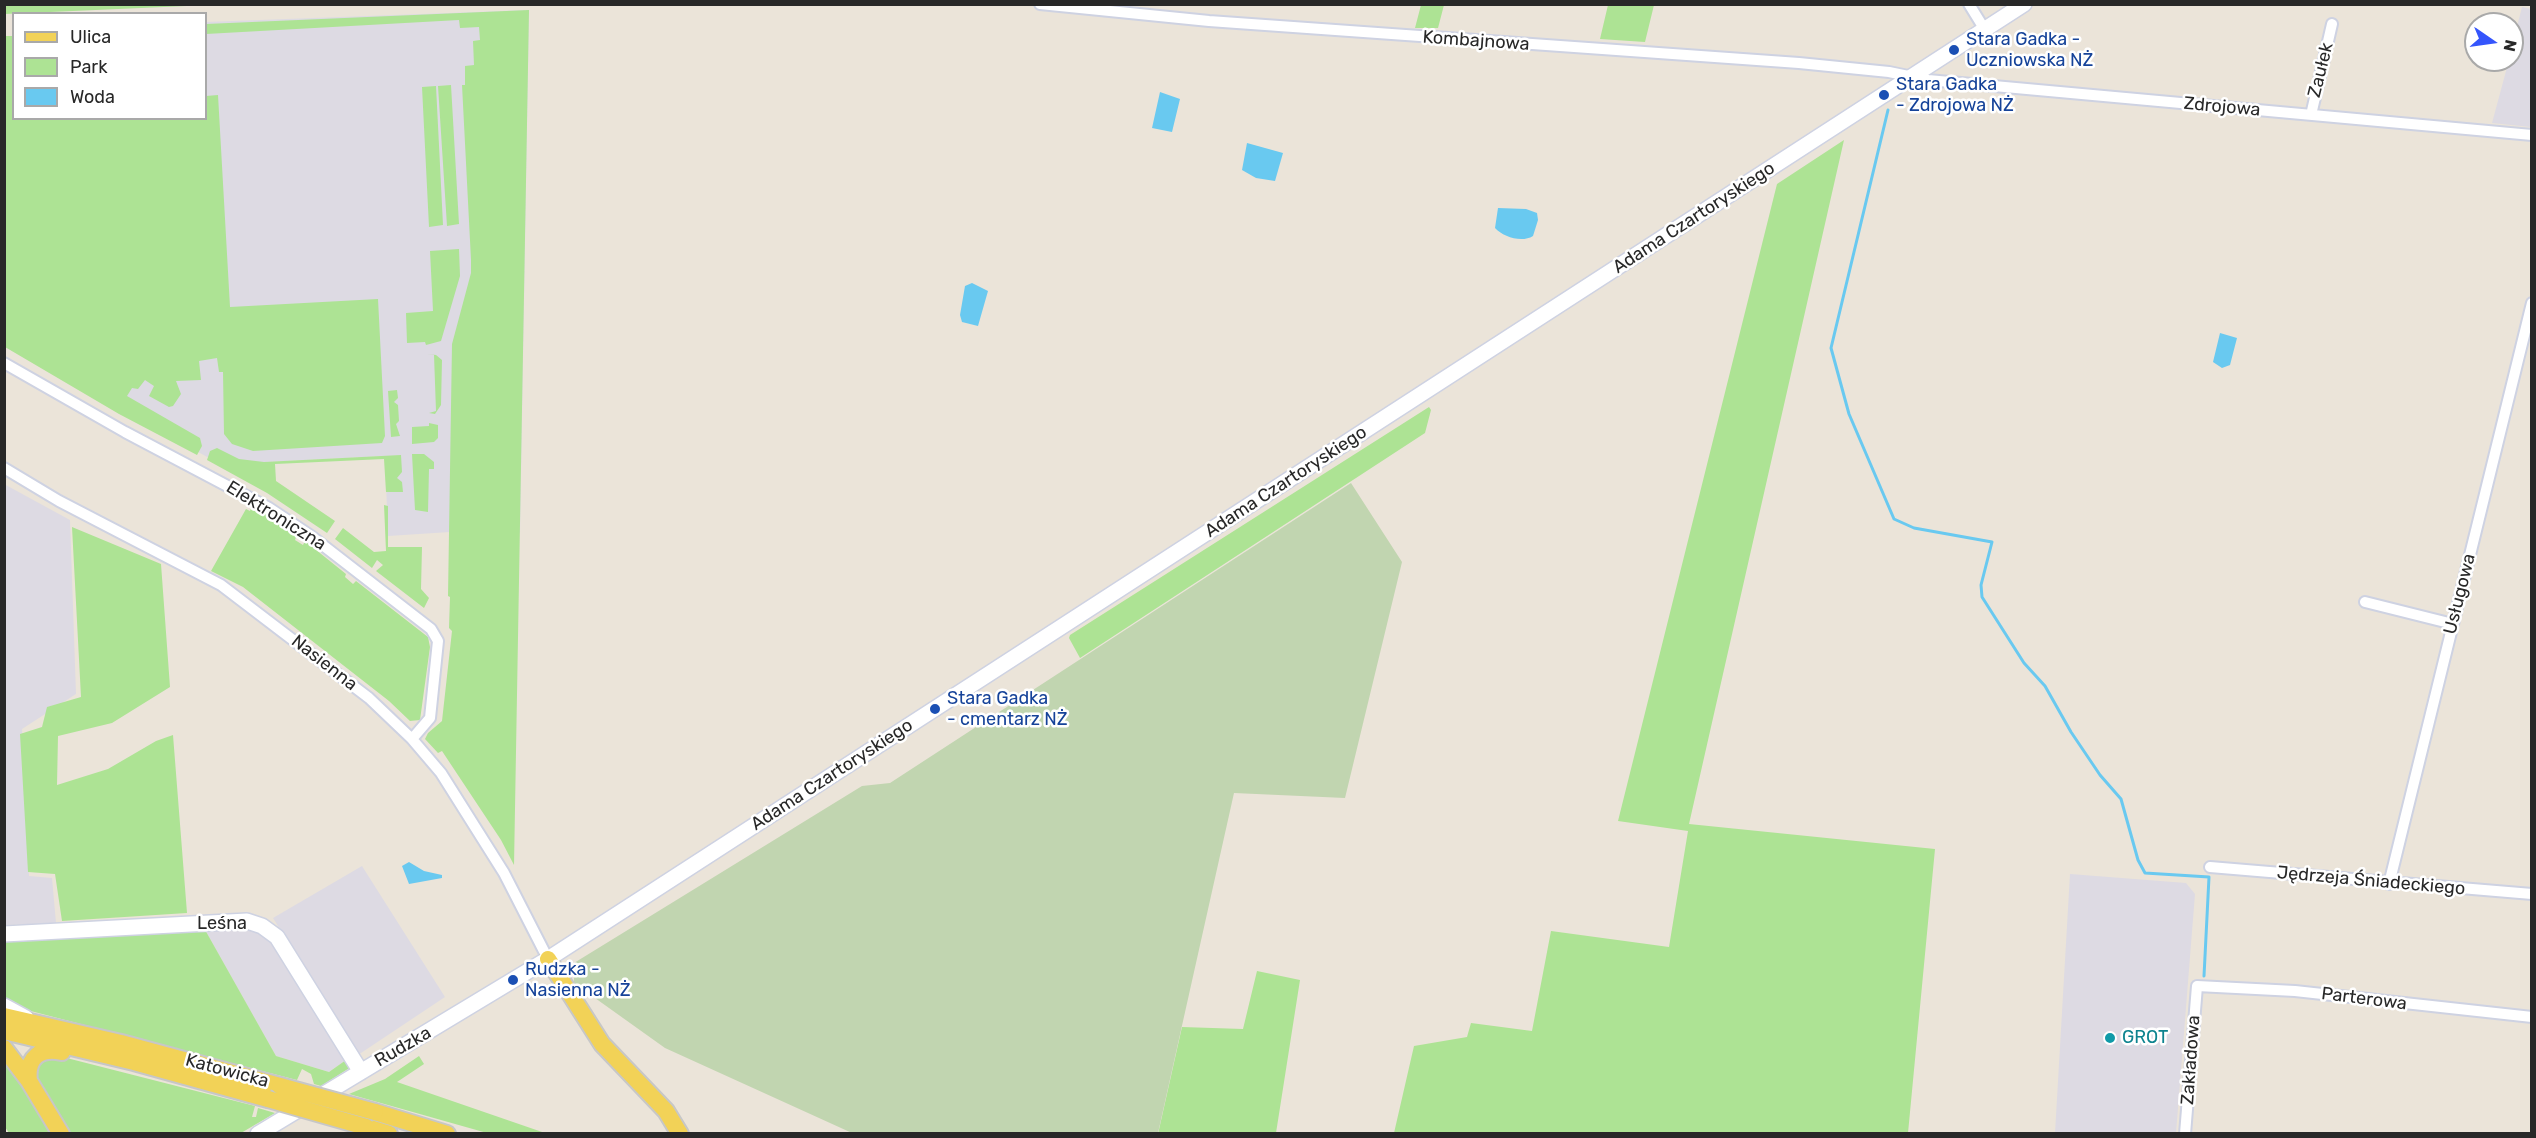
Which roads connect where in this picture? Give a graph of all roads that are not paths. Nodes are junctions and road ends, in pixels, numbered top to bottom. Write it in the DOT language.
graph roads {
  1 [pos="1040,4"];
  2 [pos="1969,4"];
  3 [pos="2024,4"];
  4 [pos="2332,24"];
  5 [pos="1985,30"];
  6 [pos="1913,76"];
  7 [pos="2310,115"];
  8 [pos="2532,135"];
  9 [pos="2532,303"];
  10 [pos="4,363"];
  11 [pos="4,468"];
  12 [pos="2365,602"];
  13 [pos="2453,624"];
  14 [pos="412,739"];
  15 [pos="2210,867"];
  16 [pos="2389,884"];
  17 [pos="2532,894"];
  18 [pos="4,934"];
  19 [pos="548,959"];
  20 [pos="2197,986"];
  21 [pos="4,1006"];
  22 [pos="4,1016"];
  23 [pos="2532,1017"];
  24 [pos="32,1021"];
  25 [pos="4,1031"];
  26 [pos="4,1048"];
  27 [pos="361,1072"];
  28 [pos="29,1081"];
  29 [pos="230,1089"];
  30 [pos="370,1120"];
  31 [pos="61,1134"];
  32 [pos="258,1134"];
  33 [pos="389,1134"];
  34 [pos="447,1134"];
  35 [pos="680,1134"];
  36 [pos="2185,1134"];
  1 -- 6 [label="street, Kombajnowa"];
  2 -- 5 [label="street"];
  3 -- 5 [label="street, Adama Czartoryskiego"];
  4 -- 7 [label="street, Zaułek"];
  5 -- 6 [label="street, Adama Czartoryskiego"];
  6 -- 7 [label="street, Zdrojowa"];
  6 -- 19 [label="street, Adama Czartoryskiego"];
  7 -- 8 [label="street, Zdrojowa"];
  9 -- 13 [label="street, Usługowa"];
  10 -- 14 [label="street, Elektroniczna"];
  11 -- 14 [label="street, Nasienna"];
  12 -- 13 [label="street"];
  13 -- 16 [label="street, Usługowa"];
  14 -- 19 [label="street, Nasienna"];
  15 -- 16 [label="street, Jędrzeja Śniadeckiego"];
  16 -- 17 [label="street, Jędrzeja Śniadeckiego"];
  18 -- 27 [label="street, Leśna"];
  19 -- 27 [label="street, Rudzka"];
  19 -- 35 [label="main road"];
  20 -- 23 [label="street, Parterowa"];
  20 -- 36 [label="street, Zakładowa"];
  21 -- 24 [label="street"];
  22 -- 24 [label="main road, Katowicka"];
  24 -- 30 [label="main road, Katowicka, bridge"];
  25 -- 29 [label="main road, Katowicka"];
  26 -- 28 [label="main road"];
  27 -- 32 [label="street, Rudzka"];
  28 -- 29 [label="main road"];
  28 -- 31 [label="main road"];
  29 -- 30 [label="main road, Katowicka, bridge"];
  30 -- 33 [label="main road, Katowicka"];
  30 -- 34 [label="main road, Katowicka"];
}
